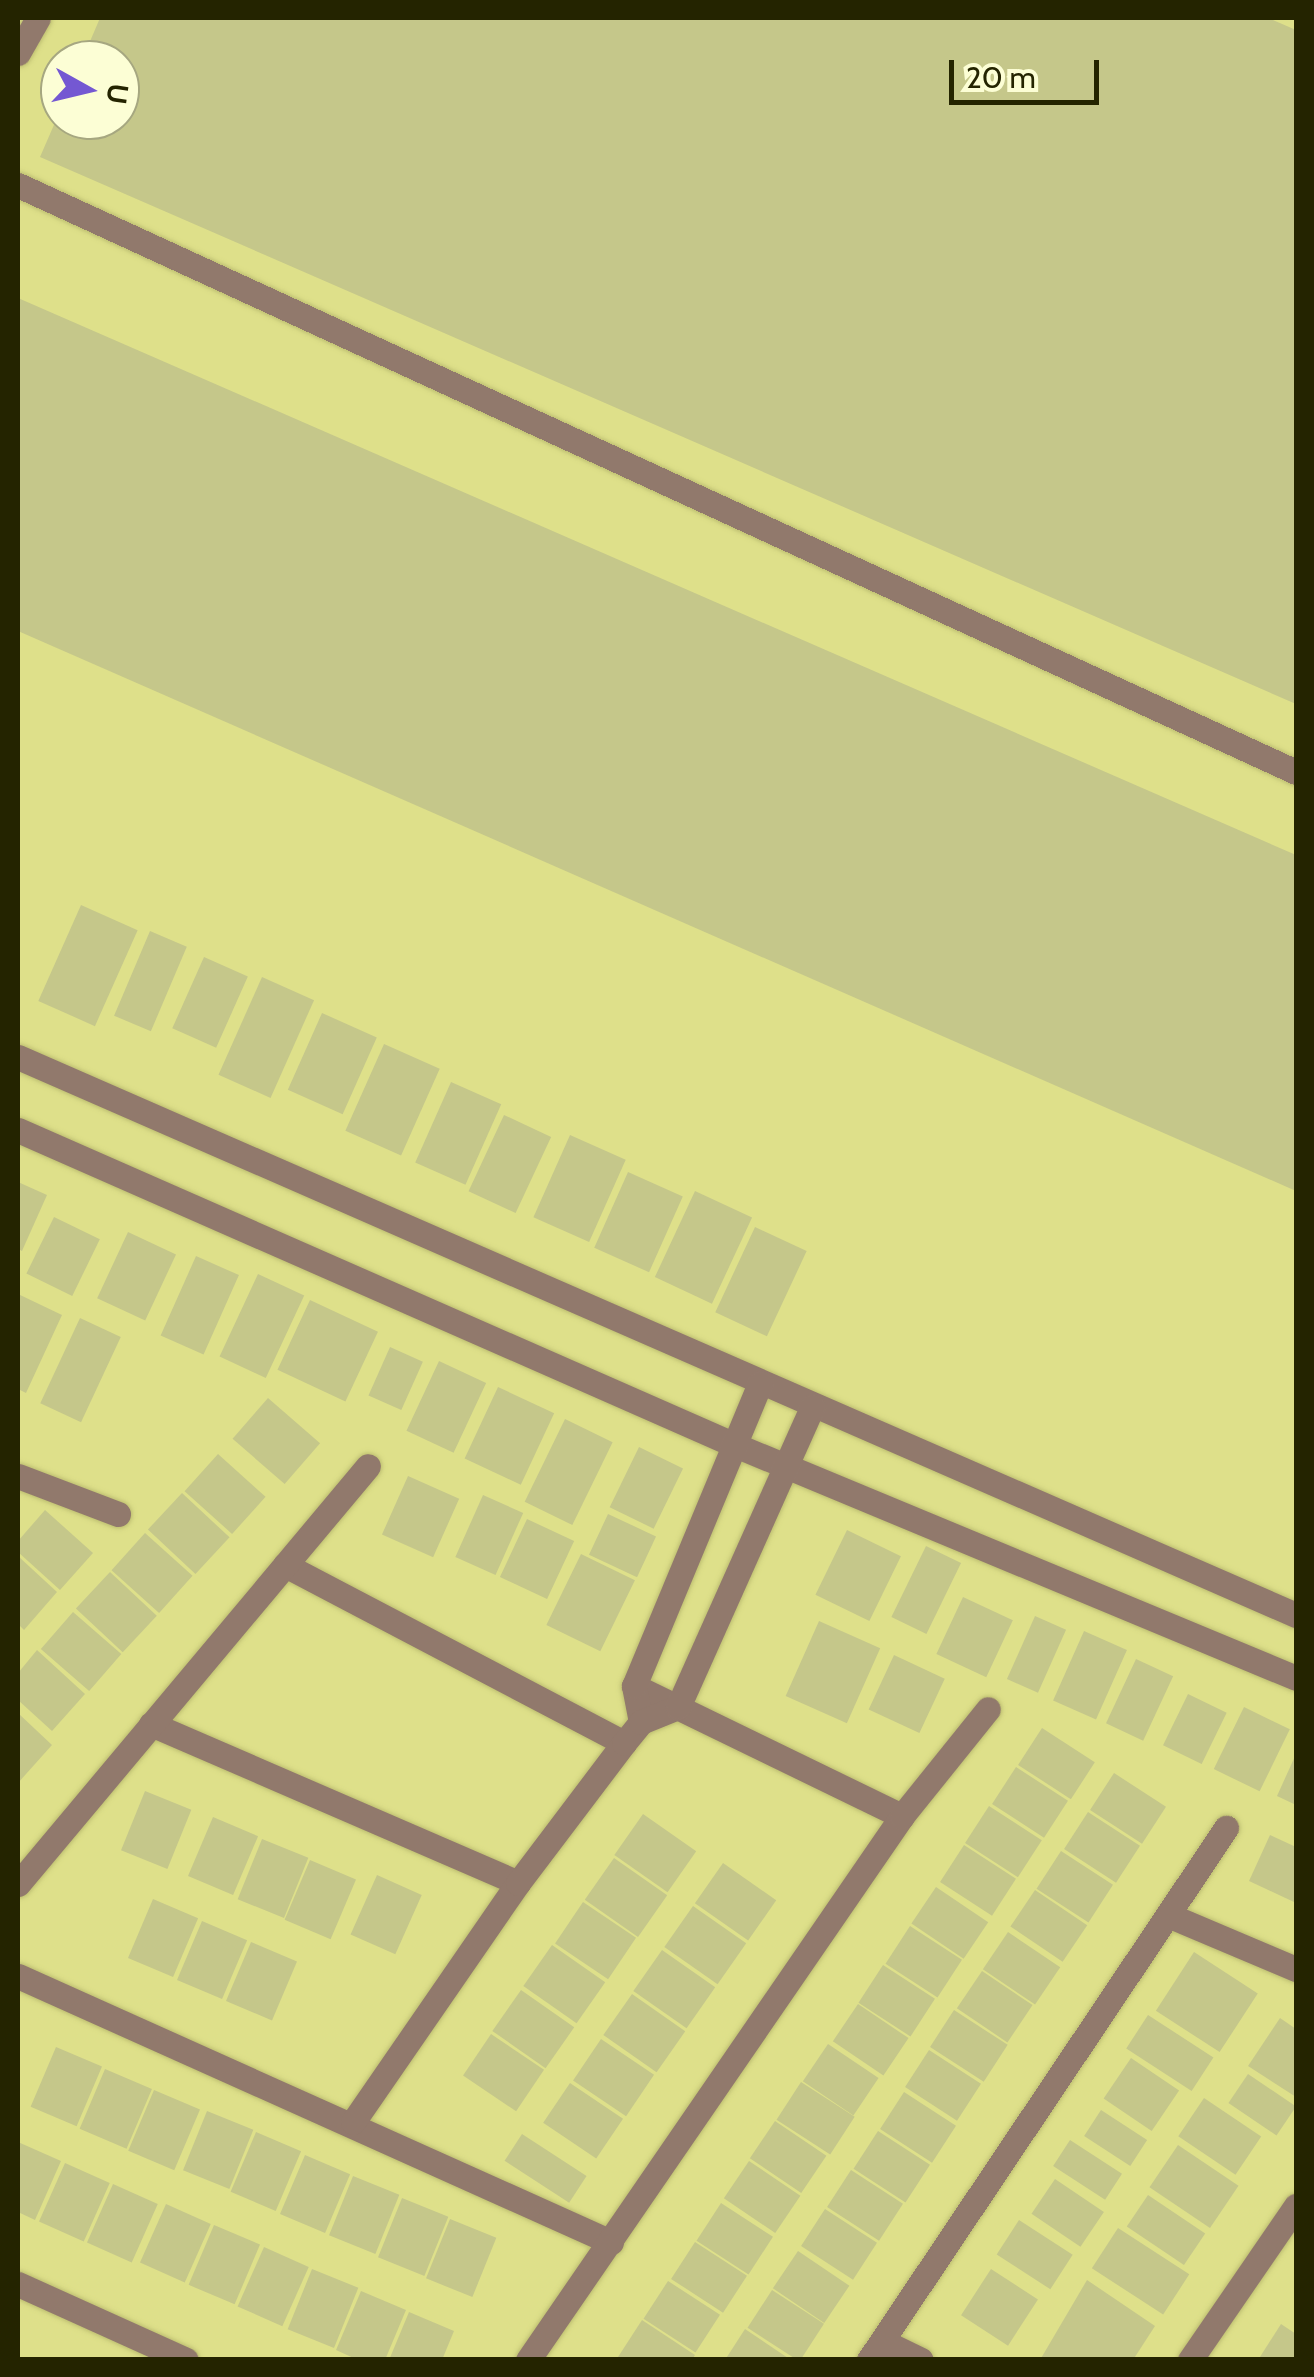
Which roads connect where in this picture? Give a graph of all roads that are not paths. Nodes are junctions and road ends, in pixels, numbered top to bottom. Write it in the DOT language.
graph roads {
  1 [pos="38,18"];
  2 [pos="18,54"];
  3 [pos="18,186"];
  4 [pos="1296,772"];
  5 [pos="18,1057"];
  6 [pos="18,1130"];
  7 [pos="760,1384"];
  8 [pos="812,1407"];
  9 [pos="735,1445"];
  10 [pos="368,1466"];
  11 [pos="789,1467"];
  12 [pos="18,1476"];
  13 [pos="118,1514"];
  14 [pos="285,1565"];
  15 [pos="1296,1614"];
  16 [pos="1296,1678"];
  17 [pos="634,1686"];
  18 [pos="678,1708"];
  19 [pos="988,1709"];
  20 [pos="641,1722"];
  21 [pos="152,1724"];
  22 [pos="624,1743"];
  23 [pos="902,1816"];
  24 [pos="1226,1828"];
  25 [pos="518,1882"];
  26 [pos="18,1884"];
  27 [pos="1168,1915"];
  28 [pos="1296,1969"];
  29 [pos="18,1976"];
  30 [pos="352,2122"];
  31 [pos="1296,2206"];
  32 [pos="611,2242"];
  33 [pos="18,2284"];
  34 [pos="876,2350"];
  35 [pos="186,2360"];
  36 [pos="528,2360"];
  37 [pos="921,2360"];
  38 [pos="1190,2360"];
  1 -- 2 [label="street"];
  3 -- 4 [label="street"];
  5 -- 7 [label="street"];
  6 -- 9 [label="street"];
  7 -- 8 [label="street"];
  7 -- 9 [label="street"];
  8 -- 11 [label="street"];
  8 -- 15 [label="street"];
  9 -- 11 [label="street"];
  9 -- 17 [label="street"];
  10 -- 14 [label="street"];
  11 -- 16 [label="street"];
  11 -- 18 [label="street"];
  12 -- 13 [label="street"];
  14 -- 21 [label="street"];
  14 -- 22 [label="street"];
  17 -- 18 [label="street"];
  17 -- 20 [label="street"];
  18 -- 20 [label="street"];
  18 -- 23 [label="street"];
  19 -- 23 [label="street"];
  20 -- 22 [label="street"];
  21 -- 25 [label="street"];
  21 -- 26 [label="street"];
  22 -- 25 [label="street"];
  23 -- 32 [label="street"];
  24 -- 27 [label="street"];
  25 -- 30 [label="street"];
  27 -- 28 [label="street"];
  27 -- 34 [label="street"];
  29 -- 30 [label="street"];
  30 -- 32 [label="street"];
  31 -- 38 [label="street"];
  32 -- 36 [label="street"];
  33 -- 35 [label="street"];
  34 -- 37 [label="street"];
}
